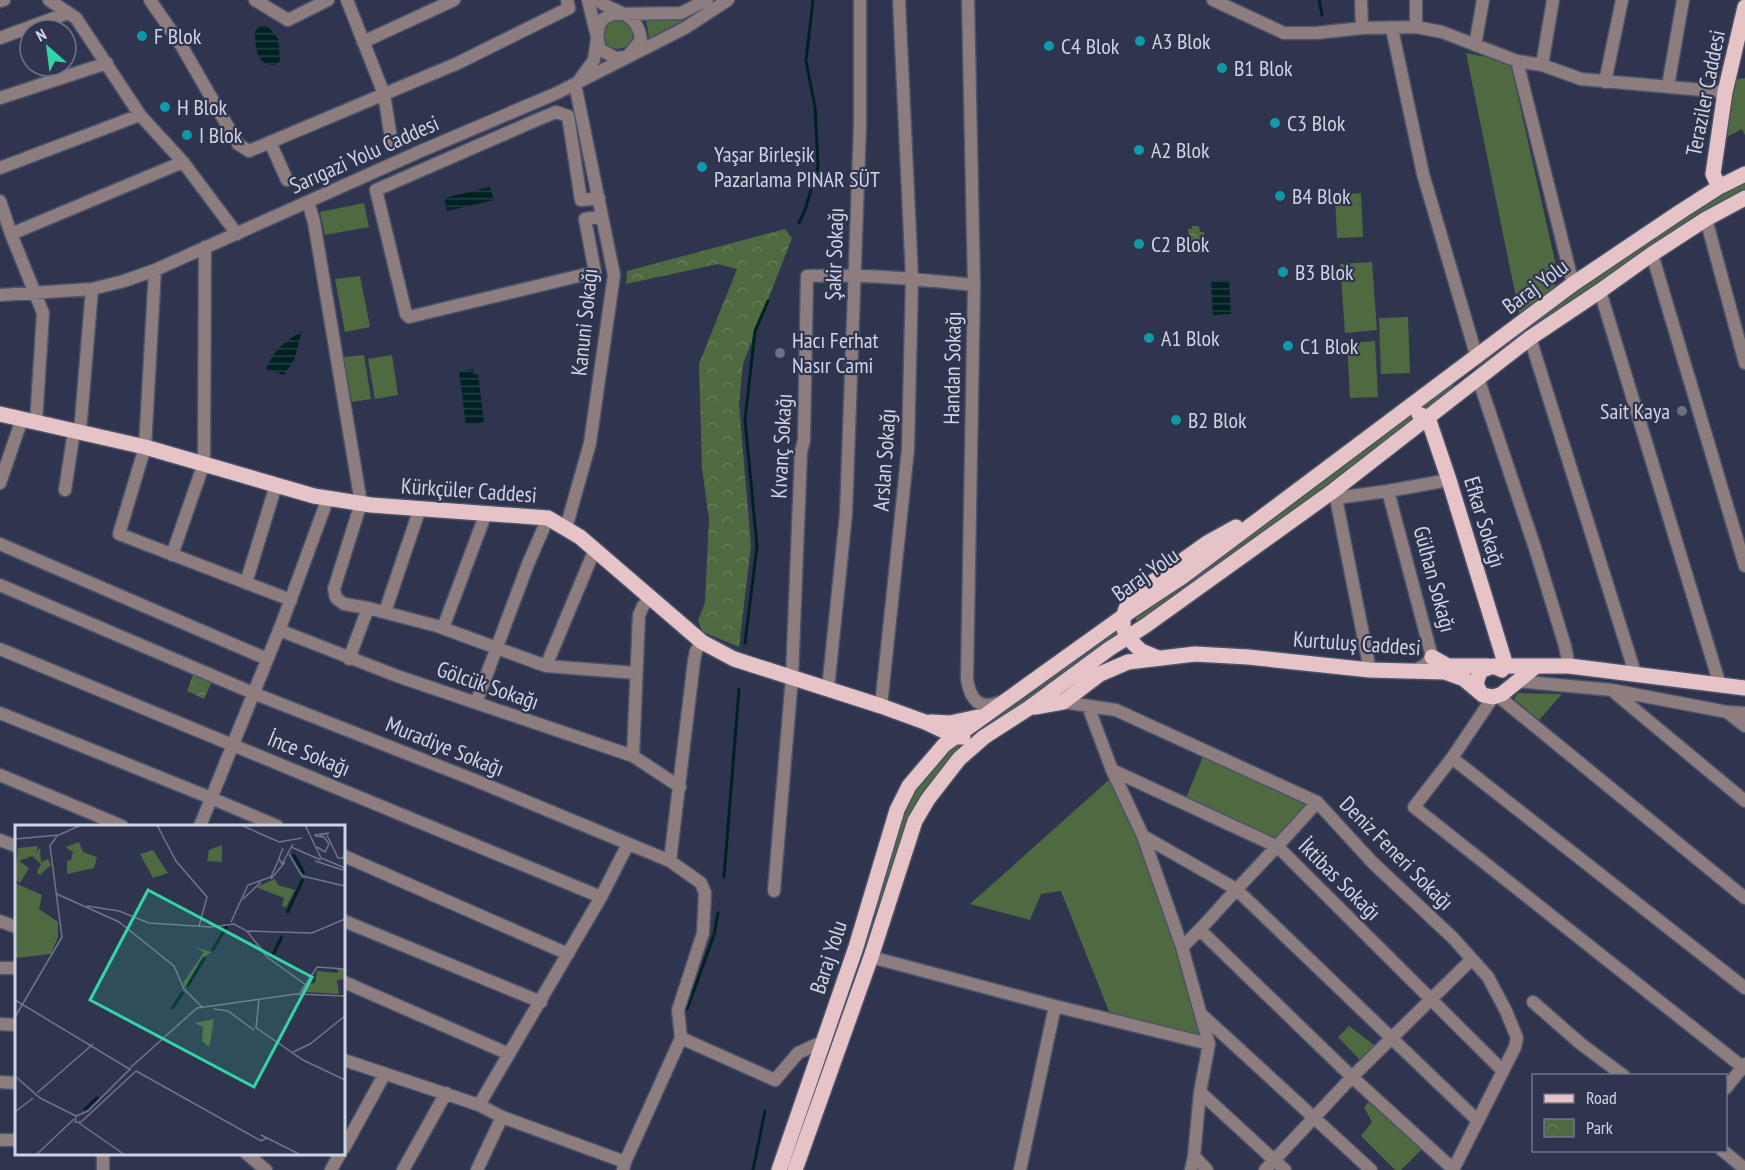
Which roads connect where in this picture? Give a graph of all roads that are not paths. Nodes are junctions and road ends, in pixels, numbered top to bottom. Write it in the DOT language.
graph roads {
  1 [pos="49,0"];
  2 [pos="150,0"];
  3 [pos="255,0"];
  4 [pos="328,0"];
  5 [pos="347,0"];
  6 [pos="454,0"];
  7 [pos="567,0"];
  8 [pos="588,0"];
  9 [pos="597,0"];
  10 [pos="707,0"];
  11 [pos="728,0"];
  12 [pos="860,0"];
  13 [pos="899,0"];
  14 [pos="968,0"];
  15 [pos="1361,0"];
  16 [pos="1416,0"];
  17 [pos="1483,0"];
  18 [pos="1553,0"];
  19 [pos="1622,0"];
  20 [pos="1683,0"];
  21 [pos="1215,1"];
  22 [pos="1745,7"];
  23 [pos="68,13"];
  24 [pos="626,14"];
  25 [pos="1416,27"];
  26 [pos="1362,28"];
  27 [pos="1392,29"];
  28 [pos="0,38"];
  29 [pos="363,42"];
  30 [pos="597,42"];
  31 [pos="1475,45"];
  32 [pos="627,57"];
  33 [pos="1517,61"];
  34 [pos="107,63"];
  35 [pos="1542,65"];
  36 [pos="1605,82"];
  37 [pos="575,84"];
  38 [pos="1668,86"];
  39 [pos="1725,92"];
  40 [pos="384,94"];
  41 [pos="0,98"];
  42 [pos="140,115"];
  43 [pos="270,142"];
  44 [pos="392,145"];
  45 [pos="183,162"];
  46 [pos="0,168"];
  47 [pos="1745,174"];
  48 [pos="287,180"];
  49 [pos="1719,187"];
  50 [pos="599,198"];
  51 [pos="1745,198"];
  52 [pos="581,200"];
  53 [pos="0,201"];
  54 [pos="308,202"];
  55 [pos="602,216"];
  56 [pos="585,219"];
  57 [pos="1706,219"];
  58 [pos="11,234"];
  59 [pos="237,234"];
  60 [pos="205,248"];
  61 [pos="1652,254"];
  62 [pos="155,270"];
  63 [pos="853,275"];
  64 [pos="912,278"];
  65 [pos="1574,284"];
  66 [pos="974,285"];
  67 [pos="92,289"];
  68 [pos="35,291"];
  69 [pos="1600,291"];
  70 [pos="0,295"];
  71 [pos="1530,338"];
  72 [pos="1477,358"];
  73 [pos="1745,363"];
  74 [pos="1478,378"];
  75 [pos="1401,412"];
  76 [pos="0,414"];
  77 [pos="1428,418"];
  78 [pos="29,421"];
  79 [pos="77,431"];
  80 [pos="145,447"];
  81 [pos="204,463"];
  82 [pos="1449,480"];
  83 [pos="0,483"];
  84 [pos="276,485"];
  85 [pos="65,490"];
  86 [pos="1388,492"];
  87 [pos="1335,495"];
  88 [pos="328,498"];
  89 [pos="361,503"];
  90 [pos="420,508"];
  91 [pos="486,513"];
  92 [pos="548,518"];
  93 [pos="566,528"];
  94 [pos="0,544"];
  95 [pos="595,549"];
  96 [pos="172,555"];
  97 [pos="1745,566"];
  98 [pos="246,583"];
  99 [pos="0,585"];
  100 [pos="650,598"];
  101 [pos="291,600"];
  102 [pos="368,608"];
  103 [pos="385,612"];
  104 [pos="1123,617"];
  105 [pos="443,628"];
  106 [pos="279,630"];
  107 [pos="1127,637"];
  108 [pos="1093,639"];
  109 [pos="702,642"];
  110 [pos="0,649"];
  111 [pos="497,649"];
  112 [pos="1109,649"];
  113 [pos="1432,657"];
  114 [pos="1158,658"];
  115 [pos="267,659"];
  116 [pos="349,659"];
  117 [pos="546,666"];
  118 [pos="1496,666"];
  119 [pos="1569,666"];
  120 [pos="1535,667"];
  121 [pos="1370,670"];
  122 [pos="1414,671"];
  123 [pos="1635,673"];
  124 [pos="636,674"];
  125 [pos="1100,675"];
  126 [pos="792,677"];
  127 [pos="1720,685"];
  128 [pos="1745,688"];
  129 [pos="828,689"];
  130 [pos="1612,690"];
  131 [pos="1498,692"];
  132 [pos="253,693"];
  133 [pos="1007,700"];
  134 [pos="1063,702"];
  135 [pos="476,703"];
  136 [pos="881,706"];
  137 [pos="1088,706"];
  138 [pos="1029,708"];
  139 [pos="990,712"];
  140 [pos="1727,712"];
  141 [pos="0,713"];
  142 [pos="1745,713"];
  143 [pos="925,722"];
  144 [pos="1745,726"];
  145 [pos="957,737"];
  146 [pos="984,737"];
  147 [pos="233,744"];
  148 [pos="633,756"];
  149 [pos="1452,758"];
  150 [pos="1112,770"];
  151 [pos="0,775"];
  152 [pos="680,787"];
  153 [pos="211,798"];
  154 [pos="1745,801"];
  155 [pos="1317,802"];
  156 [pos="121,825"];
  157 [pos="200,825"];
  158 [pos="275,825"];
  159 [pos="1143,836"];
  160 [pos="0,840"];
  161 [pos="628,844"];
  162 [pos="15,846"];
  163 [pos="1278,847"];
  164 [pos="345,856"];
  165 [pos="670,861"];
  166 [pos="1236,890"];
  167 [pos="774,891"];
  168 [pos="601,897"];
  169 [pos="1745,898"];
  170 [pos="0,921"];
  171 [pos="345,921"];
  172 [pos="15,927"];
  173 [pos="1200,930"];
  174 [pos="1182,947"];
  175 [pos="854,952"];
  176 [pos="568,954"];
  177 [pos="871,957"];
  178 [pos="1472,959"];
  179 [pos="345,982"];
  180 [pos="1745,988"];
  181 [pos="1432,1000"];
  182 [pos="541,1002"];
  183 [pos="1533,1002"];
  184 [pos="1054,1006"];
  185 [pos="1201,1014"];
  186 [pos="0,1024"];
  187 [pos="15,1025"];
  188 [pos="681,1038"];
  189 [pos="1391,1038"];
  190 [pos="824,1041"];
  191 [pos="1209,1044"];
  192 [pos="509,1054"];
  193 [pos="345,1060"];
  194 [pos="1744,1067"];
  195 [pos="1503,1071"];
  196 [pos="1621,1074"];
  197 [pos="384,1075"];
  198 [pos="1352,1077"];
  199 [pos="0,1082"];
  200 [pos="15,1083"];
  201 [pos="1727,1086"];
  202 [pos="1200,1092"];
  203 [pos="446,1094"];
  204 [pos="479,1105"];
  205 [pos="502,1117"];
  206 [pos="1315,1118"];
  207 [pos="1478,1121"];
  208 [pos="345,1146"];
  209 [pos="1724,1152"];
  210 [pos="248,1155"];
  211 [pos="339,1155"];
  212 [pos="1194,1156"];
  213 [pos="1270,1165"];
  214 [pos="624,1166"];
  215 [pos="1745,1169"];
  216 [pos="266,1170"];
  217 [pos="331,1170"];
  218 [pos="403,1170"];
  219 [pos="477,1170"];
  220 [pos="779,1170"];
  221 [pos="795,1170"];
  222 [pos="1020,1170"];
  223 [pos="1191,1170"];
  224 [pos="1207,1170"];
  225 [pos="1285,1170"];
  226 [pos="1371,1170"];
  227 [pos="1453,1170"];
  1 -- 23 [label="street"];
  2 -- 43 [label="street"];
  3 -- 4 [label="street"];
  5 -- 29 [label="street"];
  6 -- 29 [label="street"];
  7 -- 40 [label="street"];
  8 -- 30 [label="street"];
  9 -- 24 [label="street"];
  10 -- 24 [label="street"];
  11 -- 32 [label="street, Sarıgazi Yolu Caddesi"];
  12 -- 63 [label="street, Şakir Sokağı"];
  13 -- 64 [label="street, Arslan Sokağı"];
  14 -- 66 [label="street, Handan Sokağı"];
  15 -- 26 [label="street"];
  16 -- 25 [label="street"];
  17 -- 31 [label="street"];
  18 -- 35 [label="street"];
  19 -- 36 [label="street"];
  20 -- 38 [label="street"];
  21 -- 26 [label="street"];
  22 -- 39 [label="main road, Teraziler Caddesi"];
  23 -- 28 [label="street"];
  23 -- 34 [label="street"];
  24 -- 30 [label="street"];
  24 -- 32 [label="street"];
  25 -- 27 [label="street"];
  25 -- 31 [label="street"];
  26 -- 27 [label="street"];
  27 -- 72 [label="street"];
  29 -- 40 [label="street"];
  30 -- 32 [label="street"];
  30 -- 37 [label="street"];
  31 -- 33 [label="street"];
  32 -- 37 [label="street, Sarıgazi Yolu Caddesi"];
  33 -- 35 [label="street"];
  33 -- 65 [label="street"];
  34 -- 41 [label="street"];
  34 -- 42 [label="street"];
  35 -- 36 [label="street"];
  36 -- 38 [label="street"];
  37 -- 50 [label="street, Kanuni Sokağı"];
  37 -- 54 [label="street, Sarıgazi Yolu Caddesi"];
  38 -- 39 [label="street"];
  39 -- 49 [label="main road, Teraziler Caddesi"];
  40 -- 43 [label="street"];
  40 -- 44 [label="street"];
  42 -- 45 [label="street"];
  42 -- 46 [label="street"];
  43 -- 48 [label="street"];
  45 -- 58 [label="street"];
  45 -- 59 [label="street"];
  47 -- 49 [label="main road, Baraj Yolu"];
  49 -- 65 [label="main road, Baraj Yolu"];
  50 -- 52 [label="street"];
  50 -- 55 [label="street, Kanuni Sokağı"];
  51 -- 57 [label="main road, Baraj Yolu"];
  52 -- 56 [label="street"];
  52 -- 56 [label="street"];
  53 -- 58 [label="street"];
  54 -- 59 [label="street, Sarıgazi Yolu Caddesi"];
  54 -- 89 [label="street"];
  55 -- 56 [label="street"];
  55 -- 93 [label="street, Kanuni Sokağı"];
  57 -- 61 [label="main road, Baraj Yolu"];
  57 -- 73 [label="street"];
  58 -- 68 [label="street"];
  59 -- 60 [label="street, Sarıgazi Yolu Caddesi"];
  60 -- 62 [label="street, Sarıgazi Yolu Caddesi"];
  60 -- 81 [label="street"];
  61 -- 69 [label="main road, Baraj Yolu"];
  61 -- 97 [label="street"];
  62 -- 67 [label="street, Sarıgazi Yolu Caddesi"];
  62 -- 80 [label="street"];
  63 -- 64 [label="street, Kıvanç Sokağı"];
  63 -- 126 [label="street, Kıvanç Sokağı"];
  63 -- 129 [label="street, Şakir Sokağı"];
  64 -- 66 [label="street, Kıvanç Sokağı"];
  64 -- 136 [label="street, Arslan Sokağı"];
  65 -- 72 [label="main road, Baraj Yolu"];
  66 -- 133 [label="street, Handan Sokağı"];
  67 -- 68 [label="street, Sarıgazi Yolu Caddesi"];
  67 -- 79 [label="street"];
  68 -- 70 [label="street, Sarıgazi Yolu Caddesi"];
  68 -- 78 [label="street"];
  69 -- 71 [label="main road, Baraj Yolu"];
  69 -- 127 [label="street"];
  71 -- 74 [label="main road, Baraj Yolu"];
  71 -- 123 [label="street"];
  72 -- 75 [label="main road, Baraj Yolu"];
  74 -- 77 [label="main road, Baraj Yolu"];
  74 -- 119 [label="street"];
  75 -- 77 [label="main road"];
  75 -- 104 [label="main road, Baraj Yolu"];
  76 -- 78 [label="main road, Kürkçüler Caddesi"];
  77 -- 82 [label="main road, Efkar Sokağı"];
  77 -- 87 [label="main road, Baraj Yolu"];
  78 -- 79 [label="main road, Kürkçüler Caddesi"];
  78 -- 83 [label="street"];
  79 -- 80 [label="main road, Kürkçüler Caddesi"];
  79 -- 85 [label="street"];
  80 -- 81 [label="main road, Kürkçüler Caddesi"];
  80 -- 96 [label="street"];
  81 -- 84 [label="main road, Kürkçüler Caddesi"];
  81 -- 96 [label="street"];
  82 -- 86 [label="street"];
  82 -- 118 [label="main road, Efkar Sokağı"];
  84 -- 88 [label="main road, Kürkçüler Caddesi"];
  84 -- 98 [label="street"];
  86 -- 87 [label="street"];
  86 -- 113 [label="street, Gülhan Sokağı"];
  87 -- 107 [label="main road, Baraj Yolu"];
  87 -- 121 [label="street"];
  88 -- 89 [label="main road, Kürkçüler Caddesi"];
  88 -- 101 [label="street"];
  89 -- 90 [label="main road, Kürkçüler Caddesi"];
  89 -- 102 [label="street"];
  90 -- 91 [label="main road, Kürkçüler Caddesi"];
  90 -- 103 [label="street"];
  91 -- 92 [label="main road, Kürkçüler Caddesi"];
  91 -- 105 [label="street"];
  92 -- 93 [label="main road, Kürkçüler Caddesi"];
  92 -- 111 [label="street"];
  93 -- 95 [label="main road, Kürkçüler Caddesi"];
  94 -- 115 [label="street"];
  95 -- 100 [label="main road, Kürkçüler Caddesi"];
  95 -- 117 [label="street"];
  96 -- 98 [label="street"];
  98 -- 101 [label="street"];
  99 -- 132 [label="street, Muradiye Sokağı"];
  100 -- 109 [label="main road, Kürkçüler Caddesi"];
  100 -- 124 [label="street"];
  101 -- 106 [label="street"];
  102 -- 103 [label="street"];
  102 -- 116 [label="street"];
  103 -- 105 [label="street"];
  104 -- 107 [label="main road"];
  104 -- 108 [label="main road, Baraj Yolu"];
  105 -- 111 [label="street"];
  106 -- 115 [label="street"];
  106 -- 116 [label="street, Gölcük Sokağı"];
  107 -- 112 [label="main road, Baraj Yolu"];
  107 -- 114 [label="main road"];
  108 -- 112 [label="main road"];
  108 -- 133 [label="main road, Baraj Yolu"];
  109 -- 126 [label="main road, Kürkçüler Caddesi"];
  109 -- 152 [label="street"];
  110 -- 147 [label="street, İnce Sokağı"];
  111 -- 117 [label="street"];
  111 -- 135 [label="street"];
  112 -- 125 [label="main road"];
  112 -- 138 [label="main road, Baraj Yolu"];
  113 -- 118 [label="main road, Gülhan Sokağı"];
  113 -- 122 [label="street"];
  114 -- 121 [label="main road, Kurtuluş Caddesi"];
  114 -- 125 [label="main road, Kurtuluş Caddesi"];
  115 -- 132 [label="street"];
  116 -- 135 [label="street, Gölcük Sokağı"];
  117 -- 124 [label="street"];
  118 -- 120 [label="main road"];
  118 -- 131 [label="main road, Efkar Sokağı"];
  118 -- 131 [label="main road"];
  119 -- 120 [label="main road"];
  119 -- 123 [label="main road"];
  120 -- 131 [label="main road"];
  121 -- 122 [label="main road, Kurtuluş Caddesi"];
  122 -- 131 [label="main road, Kurtuluş Caddesi"];
  123 -- 127 [label="main road"];
  124 -- 148 [label="street"];
  125 -- 134 [label="main road, Kurtuluş Caddesi"];
  126 -- 129 [label="main road, Kürkçüler Caddesi"];
  126 -- 167 [label="street"];
  127 -- 128 [label="main road"];
  129 -- 136 [label="main road, Kürkçüler Caddesi"];
  130 -- 131 [label="street"];
  130 -- 140 [label="street"];
  130 -- 154 [label="street"];
  131 -- 149 [label="street"];
  131 -- 169 [label="street"];
  132 -- 147 [label="street"];
  132 -- 161 [label="street, Muradiye Sokağı"];
  133 -- 139 [label="main road, Baraj Yolu"];
  134 -- 137 [label="street, Deniz Feneri Sokağı"];
  134 -- 138 [label="main road"];
  135 -- 148 [label="street, Gölcük Sokağı"];
  136 -- 143 [label="main road, Kürkçüler Caddesi"];
  137 -- 150 [label="street"];
  137 -- 155 [label="street, Deniz Feneri Sokağı"];
  138 -- 146 [label="main road, Baraj Yolu"];
  139 -- 143 [label="main road"];
  139 -- 145 [label="main road, Baraj Yolu"];
  140 -- 142 [label="street"];
  140 -- 144 [label="street"];
  141 -- 153 [label="street"];
  143 -- 145 [label="main road, Kürkçüler Caddesi"];
  145 -- 146 [label="main road"];
  145 -- 175 [label="main road, Baraj Yolu"];
  146 -- 177 [label="main road, Baraj Yolu"];
  147 -- 153 [label="street"];
  147 -- 168 [label="street, İnce Sokağı"];
  148 -- 152 [label="street, Gölcük Sokağı"];
  149 -- 180 [label="street"];
  149 -- 194 [label="street"];
  150 -- 159 [label="street"];
  150 -- 163 [label="street, İktibas Sokağı"];
  151 -- 156 [label="street"];
  152 -- 165 [label="street"];
  153 -- 157 [label="street"];
  153 -- 158 [label="street"];
  155 -- 163 [label="street"];
  155 -- 178 [label="street, Deniz Feneri Sokağı"];
  159 -- 166 [label="street"];
  159 -- 174 [label="street"];
  160 -- 162 [label="street"];
  161 -- 165 [label="street, Muradiye Sokağı"];
  161 -- 168 [label="street"];
  163 -- 166 [label="street"];
  163 -- 181 [label="street, İktibas Sokağı"];
  164 -- 176 [label="street"];
  165 -- 188 [label="street, Muradiye Sokağı"];
  166 -- 173 [label="street"];
  166 -- 189 [label="street"];
  168 -- 176 [label="street"];
  170 -- 172 [label="street"];
  171 -- 182 [label="street"];
  173 -- 174 [label="street"];
  173 -- 198 [label="street"];
  174 -- 185 [label="street"];
  175 -- 177 [label="main road"];
  175 -- 190 [label="main road, Baraj Yolu"];
  176 -- 182 [label="street"];
  177 -- 184 [label="street"];
  177 -- 221 [label="main road, Baraj Yolu"];
  178 -- 181 [label="street"];
  178 -- 195 [label="street, Deniz Feneri Sokağı"];
  179 -- 192 [label="street"];
  181 -- 189 [label="street"];
  181 -- 195 [label="street, İktibas Sokağı"];
  182 -- 192 [label="street"];
  183 -- 196 [label="street"];
  184 -- 191 [label="street"];
  184 -- 222 [label="street"];
  185 -- 191 [label="street"];
  185 -- 206 [label="street"];
  186 -- 187 [label="street"];
  188 -- 190 [label="street"];
  188 -- 214 [label="street"];
  189 -- 198 [label="street"];
  189 -- 207 [label="street"];
  190 -- 220 [label="main road, Baraj Yolu"];
  191 -- 202 [label="street"];
  192 -- 204 [label="street"];
  193 -- 197 [label="street"];
  194 -- 201 [label="street"];
  195 -- 207 [label="street, Deniz Feneri Sokağı"];
  197 -- 203 [label="street"];
  197 -- 208 [label="street"];
  198 -- 206 [label="street"];
  198 -- 227 [label="street"];
  199 -- 200 [label="street"];
  202 -- 212 [label="street"];
  202 -- 213 [label="street"];
  203 -- 204 [label="street"];
  203 -- 218 [label="street"];
  204 -- 205 [label="street"];
  205 -- 214 [label="street"];
  205 -- 219 [label="street"];
  206 -- 213 [label="street"];
  206 -- 226 [label="street"];
  207 -- 227 [label="street, Deniz Feneri Sokağı"];
  209 -- 215 [label="street"];
  210 -- 216 [label="street"];
  211 -- 217 [label="street"];
  212 -- 223 [label="street"];
  212 -- 224 [label="street"];
  213 -- 225 [label="street"];
}
